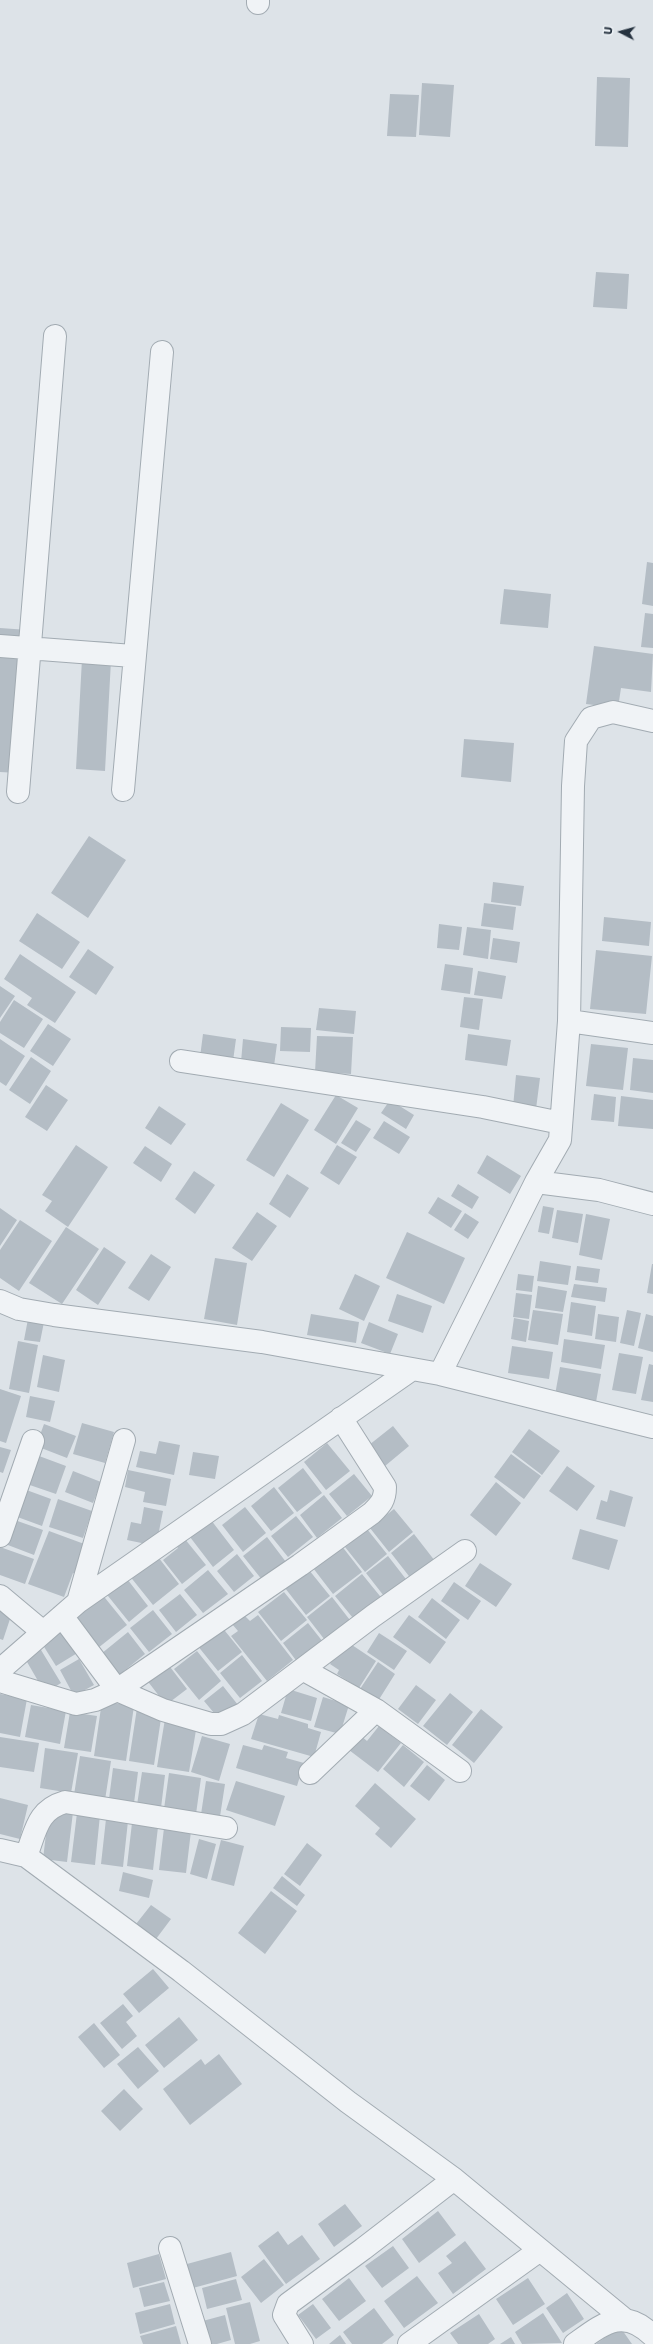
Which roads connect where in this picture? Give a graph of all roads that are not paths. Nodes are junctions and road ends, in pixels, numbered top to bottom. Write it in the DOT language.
graph roads {
  1 [pos="55,336"];
  2 [pos="162,352"];
  3 [pos="0,646"];
  4 [pos="29,648"];
  5 [pos="133,656"];
  6 [pos="653,722"];
  7 [pos="123,790"];
  8 [pos="18,792"];
  9 [pos="569,1021"];
  10 [pos="653,1032"];
  11 [pos="181,1061"];
  12 [pos="561,1123"];
  13 [pos="536,1182"];
  14 [pos="653,1204"];
  15 [pos="0,1301"];
  16 [pos="411,1370"];
  17 [pos="440,1374"];
  18 [pos="341,1418"];
  19 [pos="653,1427"];
  20 [pos="124,1440"];
  21 [pos="33,1441"];
  22 [pos="0,1536"];
  23 [pos="464,1551"];
  24 [pos="0,1596"];
  25 [pos="78,1602"];
  26 [pos="62,1616"];
  27 [pos="43,1632"];
  28 [pos="0,1670"];
  29 [pos="304,1670"];
  30 [pos="0,1681"];
  31 [pos="117,1690"];
  32 [pos="376,1710"];
  33 [pos="460,1771"];
  34 [pos="310,1773"];
  35 [pos="226,1828"];
  36 [pos="0,1850"];
  37 [pos="26,1856"];
  38 [pos="454,2179"];
  39 [pos="170,2248"];
  40 [pos="540,2250"];
  41 [pos="624,2319"];
  42 [pos="653,2336"];
  43 [pos="200,2344"];
  44 [pos="302,2344"];
  45 [pos="409,2344"];
  46 [pos="575,2344"];
  1 -- 4 [label="street"];
  2 -- 5 [label="street"];
  3 -- 4 [label="street"];
  4 -- 5 [label="street"];
  4 -- 8 [label="street"];
  5 -- 7 [label="street"];
  6 -- 9 [label="street"];
  9 -- 10 [label="street"];
  9 -- 12 [label="street"];
  11 -- 12 [label="street"];
  12 -- 13 [label="street"];
  13 -- 14 [label="street"];
  13 -- 17 [label="street"];
  15 -- 16 [label="street"];
  16 -- 17 [label="street"];
  16 -- 18 [label="street"];
  17 -- 19 [label="street"];
  18 -- 25 [label="street"];
  18 -- 31 [label="street"];
  20 -- 25 [label="street"];
  21 -- 22 [label="street"];
  23 -- 29 [label="street"];
  24 -- 27 [label="street"];
  25 -- 26 [label="street"];
  26 -- 27 [label="street"];
  26 -- 31 [label="street"];
  27 -- 28 [label="street"];
  29 -- 31 [label="street"];
  29 -- 32 [label="street"];
  30 -- 31 [label="street"];
  32 -- 33 [label="street"];
  32 -- 34 [label="street"];
  35 -- 37 [label="street"];
  36 -- 37 [label="street"];
  37 -- 38 [label="street"];
  38 -- 40 [label="street"];
  38 -- 44 [label="street"];
  39 -- 43 [label="street"];
  40 -- 41 [label="street"];
  40 -- 45 [label="street"];
  41 -- 42 [label="street"];
  41 -- 46 [label="street"];
}
